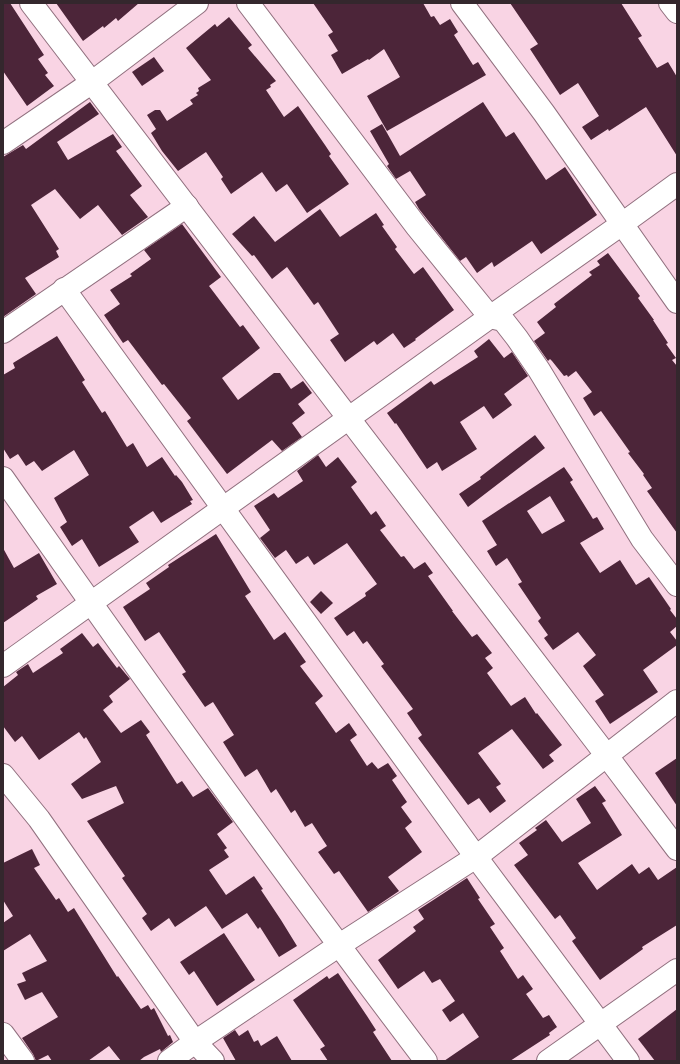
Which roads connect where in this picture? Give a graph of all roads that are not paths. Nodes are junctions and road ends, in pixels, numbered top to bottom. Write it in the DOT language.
graph roads {
  1 [pos="31,3"];
  2 [pos="197,3"];
  3 [pos="248,3"];
  4 [pos="462,3"];
  5 [pos="670,3"];
  6 [pos="677,12"];
  7 [pos="91,83"];
  8 [pos="3,143"];
  9 [pos="677,184"];
  10 [pos="187,206"];
  11 [pos="622,224"];
  12 [pos="64,289"];
  13 [pos="677,302"];
  14 [pos="490,317"];
  15 [pos="3,332"];
  16 [pos="349,418"];
  17 [pos="3,478"];
  18 [pos="223,508"];
  19 [pos="677,585"];
  20 [pos="91,603"];
  21 [pos="3,666"];
  22 [pos="677,701"];
  23 [pos="607,756"];
  24 [pos="3,776"];
  25 [pos="677,849"];
  26 [pos="476,857"];
  27 [pos="338,946"];
  28 [pos="677,970"];
  29 [pos="600,1024"];
  30 [pos="3,1034"];
  31 [pos="195,1042"];
  32 [pos="23,1061"];
  33 [pos="169,1061"];
  34 [pos="214,1061"];
  35 [pos="426,1061"];
  36 [pos="548,1061"];
  37 [pos="628,1061"];
  1 -- 7 [label="street"];
  2 -- 7 [label="street"];
  3 -- 14 [label="street"];
  4 -- 11 [label="street"];
  5 -- 6 [label="street"];
  7 -- 8 [label="street"];
  7 -- 10 [label="street"];
  9 -- 11 [label="street"];
  10 -- 12 [label="street"];
  10 -- 16 [label="street"];
  11 -- 13 [label="street"];
  11 -- 14 [label="street"];
  12 -- 15 [label="street"];
  12 -- 18 [label="street"];
  14 -- 16 [label="street"];
  14 -- 19 [label="street"];
  16 -- 18 [label="street"];
  16 -- 23 [label="street"];
  17 -- 20 [label="street"];
  18 -- 20 [label="street"];
  18 -- 26 [label="street"];
  20 -- 21 [label="street"];
  20 -- 27 [label="street"];
  22 -- 23 [label="street"];
  23 -- 25 [label="street"];
  23 -- 26 [label="street"];
  24 -- 31 [label="street"];
  26 -- 27 [label="street"];
  26 -- 29 [label="street"];
  27 -- 31 [label="street"];
  27 -- 35 [label="street"];
  28 -- 29 [label="street"];
  29 -- 36 [label="street"];
  29 -- 37 [label="street"];
  30 -- 32 [label="street"];
  31 -- 33 [label="street"];
  31 -- 34 [label="street"];
}
